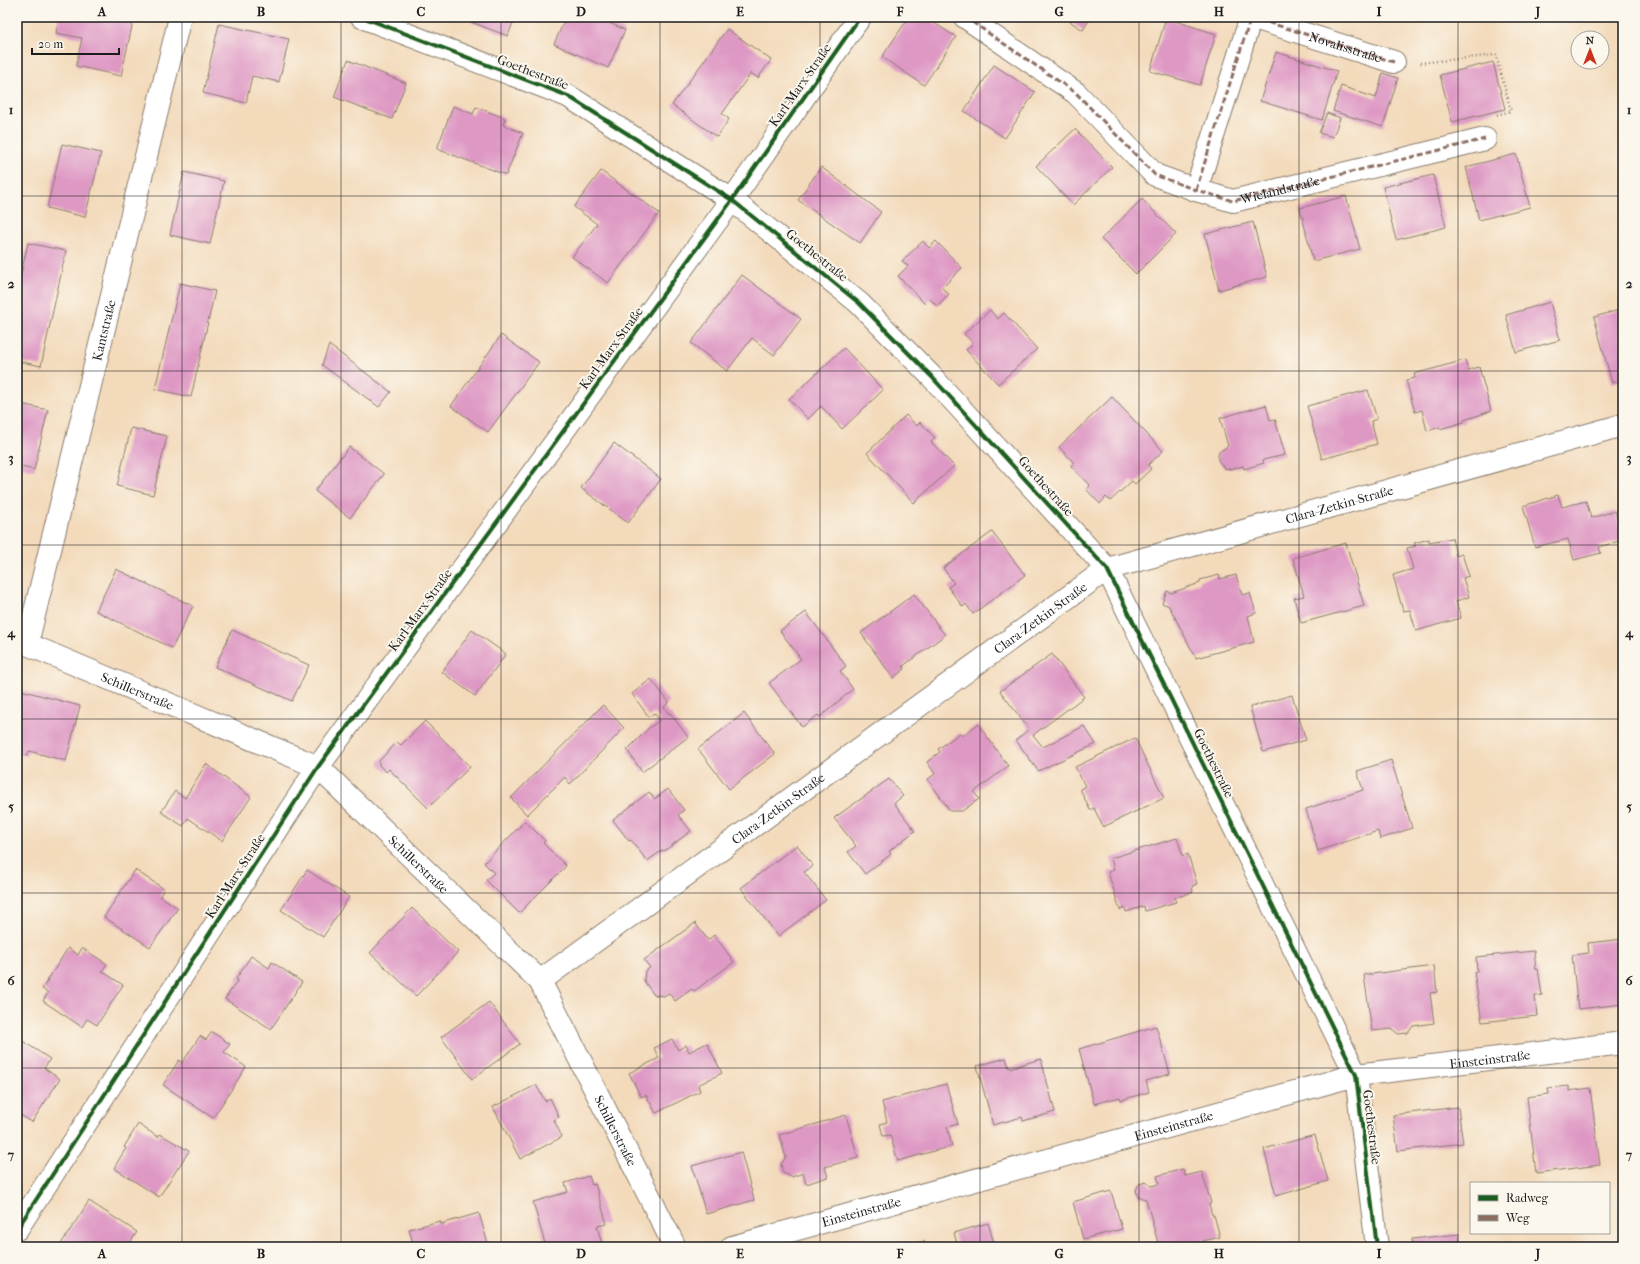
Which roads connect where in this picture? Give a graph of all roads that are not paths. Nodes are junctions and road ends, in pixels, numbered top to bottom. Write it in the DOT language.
graph roads {
  1 [pos="180,17"];
  2 [pos="362,17"];
  3 [pos="965,17"];
  4 [pos="1251,17"];
  5 [pos="851,20"];
  6 [pos="1394,62"];
  7 [pos="1485,139"];
  8 [pos="1196,190"];
  9 [pos="732,200"];
  10 [pos="1623,425"];
  11 [pos="1107,569"];
  12 [pos="22,643"];
  13 [pos="318,767"];
  14 [pos="540,982"];
  15 [pos="1623,1043"];
  16 [pos="1356,1075"];
  17 [pos="17,1229"];
  18 [pos="793,1238"];
  19 [pos="675,1247"];
  20 [pos="732,1247"];
  21 [pos="1377,1247"];
  1 -- 12 [label="street, Kantstraße"];
  2 -- 9 [label="street, Goethestraße"];
  3 -- 8 [label="street, Wielandstraße"];
  4 -- 6 [label="street, Novalisstraße"];
  4 -- 8 [label="street"];
  5 -- 9 [label="street, Karl-Marx-Straße"];
  7 -- 8 [label="street, Wielandstraße"];
  9 -- 11 [label="street, Goethestraße"];
  9 -- 13 [label="street, Karl-Marx-Straße"];
  10 -- 11 [label="street, Clara-Zetkin-Straße"];
  11 -- 14 [label="street, Clara-Zetkin-Straße"];
  11 -- 16 [label="street, Goethestraße"];
  12 -- 13 [label="street, Schillerstraße"];
  13 -- 14 [label="street, Schillerstraße"];
  13 -- 17 [label="street, Karl-Marx-Straße"];
  14 -- 19 [label="street, Schillerstraße"];
  15 -- 16 [label="street, Einsteinstraße"];
  16 -- 18 [label="street, Einsteinstraße"];
  16 -- 21 [label="street, Goethestraße"];
  18 -- 20 [label="street, Einsteinstraße"];
}
